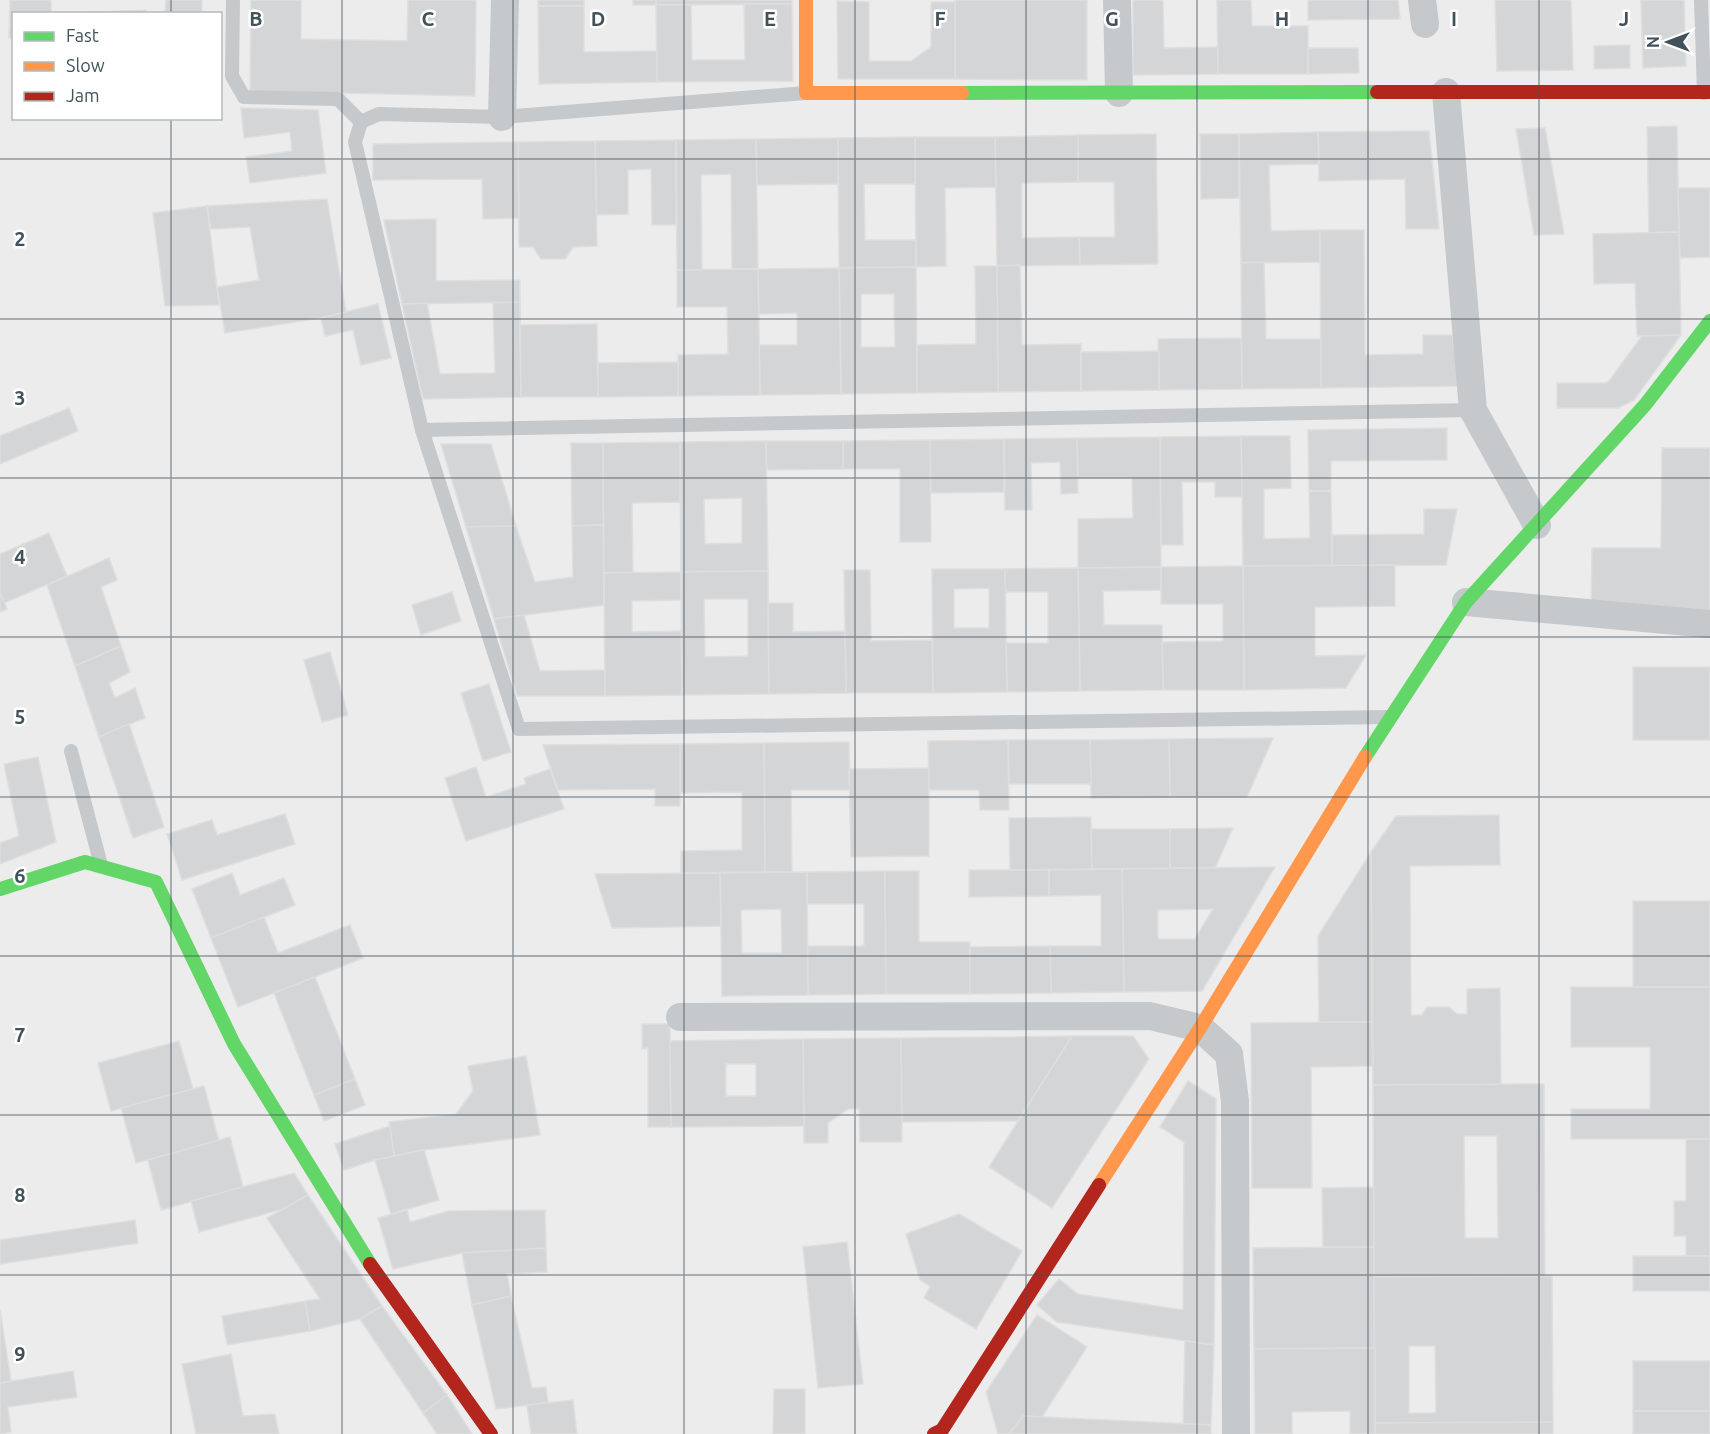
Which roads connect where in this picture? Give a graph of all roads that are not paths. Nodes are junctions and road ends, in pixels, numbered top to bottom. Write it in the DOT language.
graph roads {
  1 [pos="233,0"];
  2 [pos="505,0"];
  3 [pos="806,0"];
  4 [pos="1117,0"];
  5 [pos="1701,0"];
  6 [pos="1446,92"];
  7 [pos="1707,92"];
  8 [pos="806,93"];
  9 [pos="1119,93"];
  10 [pos="502,117"];
  11 [pos="361,122"];
  12 [pos="1710,321"];
  13 [pos="1473,410"];
  14 [pos="422,430"];
  15 [pos="1537,525"];
  16 [pos="1466,602"];
  17 [pos="1710,624"];
  18 [pos="1390,717"];
  19 [pos="71,751"];
  20 [pos="101,867"];
  21 [pos="0,889"];
  22 [pos="680,1017"];
  23 [pos="1200,1028"];
  24 [pos="491,1434"];
  25 [pos="934,1434"];
  26 [pos="1236,1434"];
  1 -- 11 [label="lane"];
  2 -- 10 [label="street"];
  3 -- 8 [label="street"];
  4 -- 9 [label="street"];
  5 -- 7 [label="lane"];
  6 -- 7 [label="street"];
  6 -- 9 [label="street"];
  6 -- 13 [label="street"];
  8 -- 9 [label="street"];
  8 -- 10 [label="lane"];
  10 -- 11 [label="lane"];
  11 -- 14 [label="lane"];
  12 -- 15 [label="street"];
  13 -- 14 [label="lane"];
  13 -- 15 [label="street"];
  14 -- 18 [label="lane"];
  15 -- 16 [label="street"];
  16 -- 17 [label="street"];
  16 -- 18 [label="street"];
  18 -- 23 [label="street"];
  19 -- 20 [label="lane"];
  20 -- 21 [label="street"];
  20 -- 24 [label="street"];
  22 -- 23 [label="street"];
  23 -- 25 [label="street"];
  23 -- 26 [label="street"];
}
